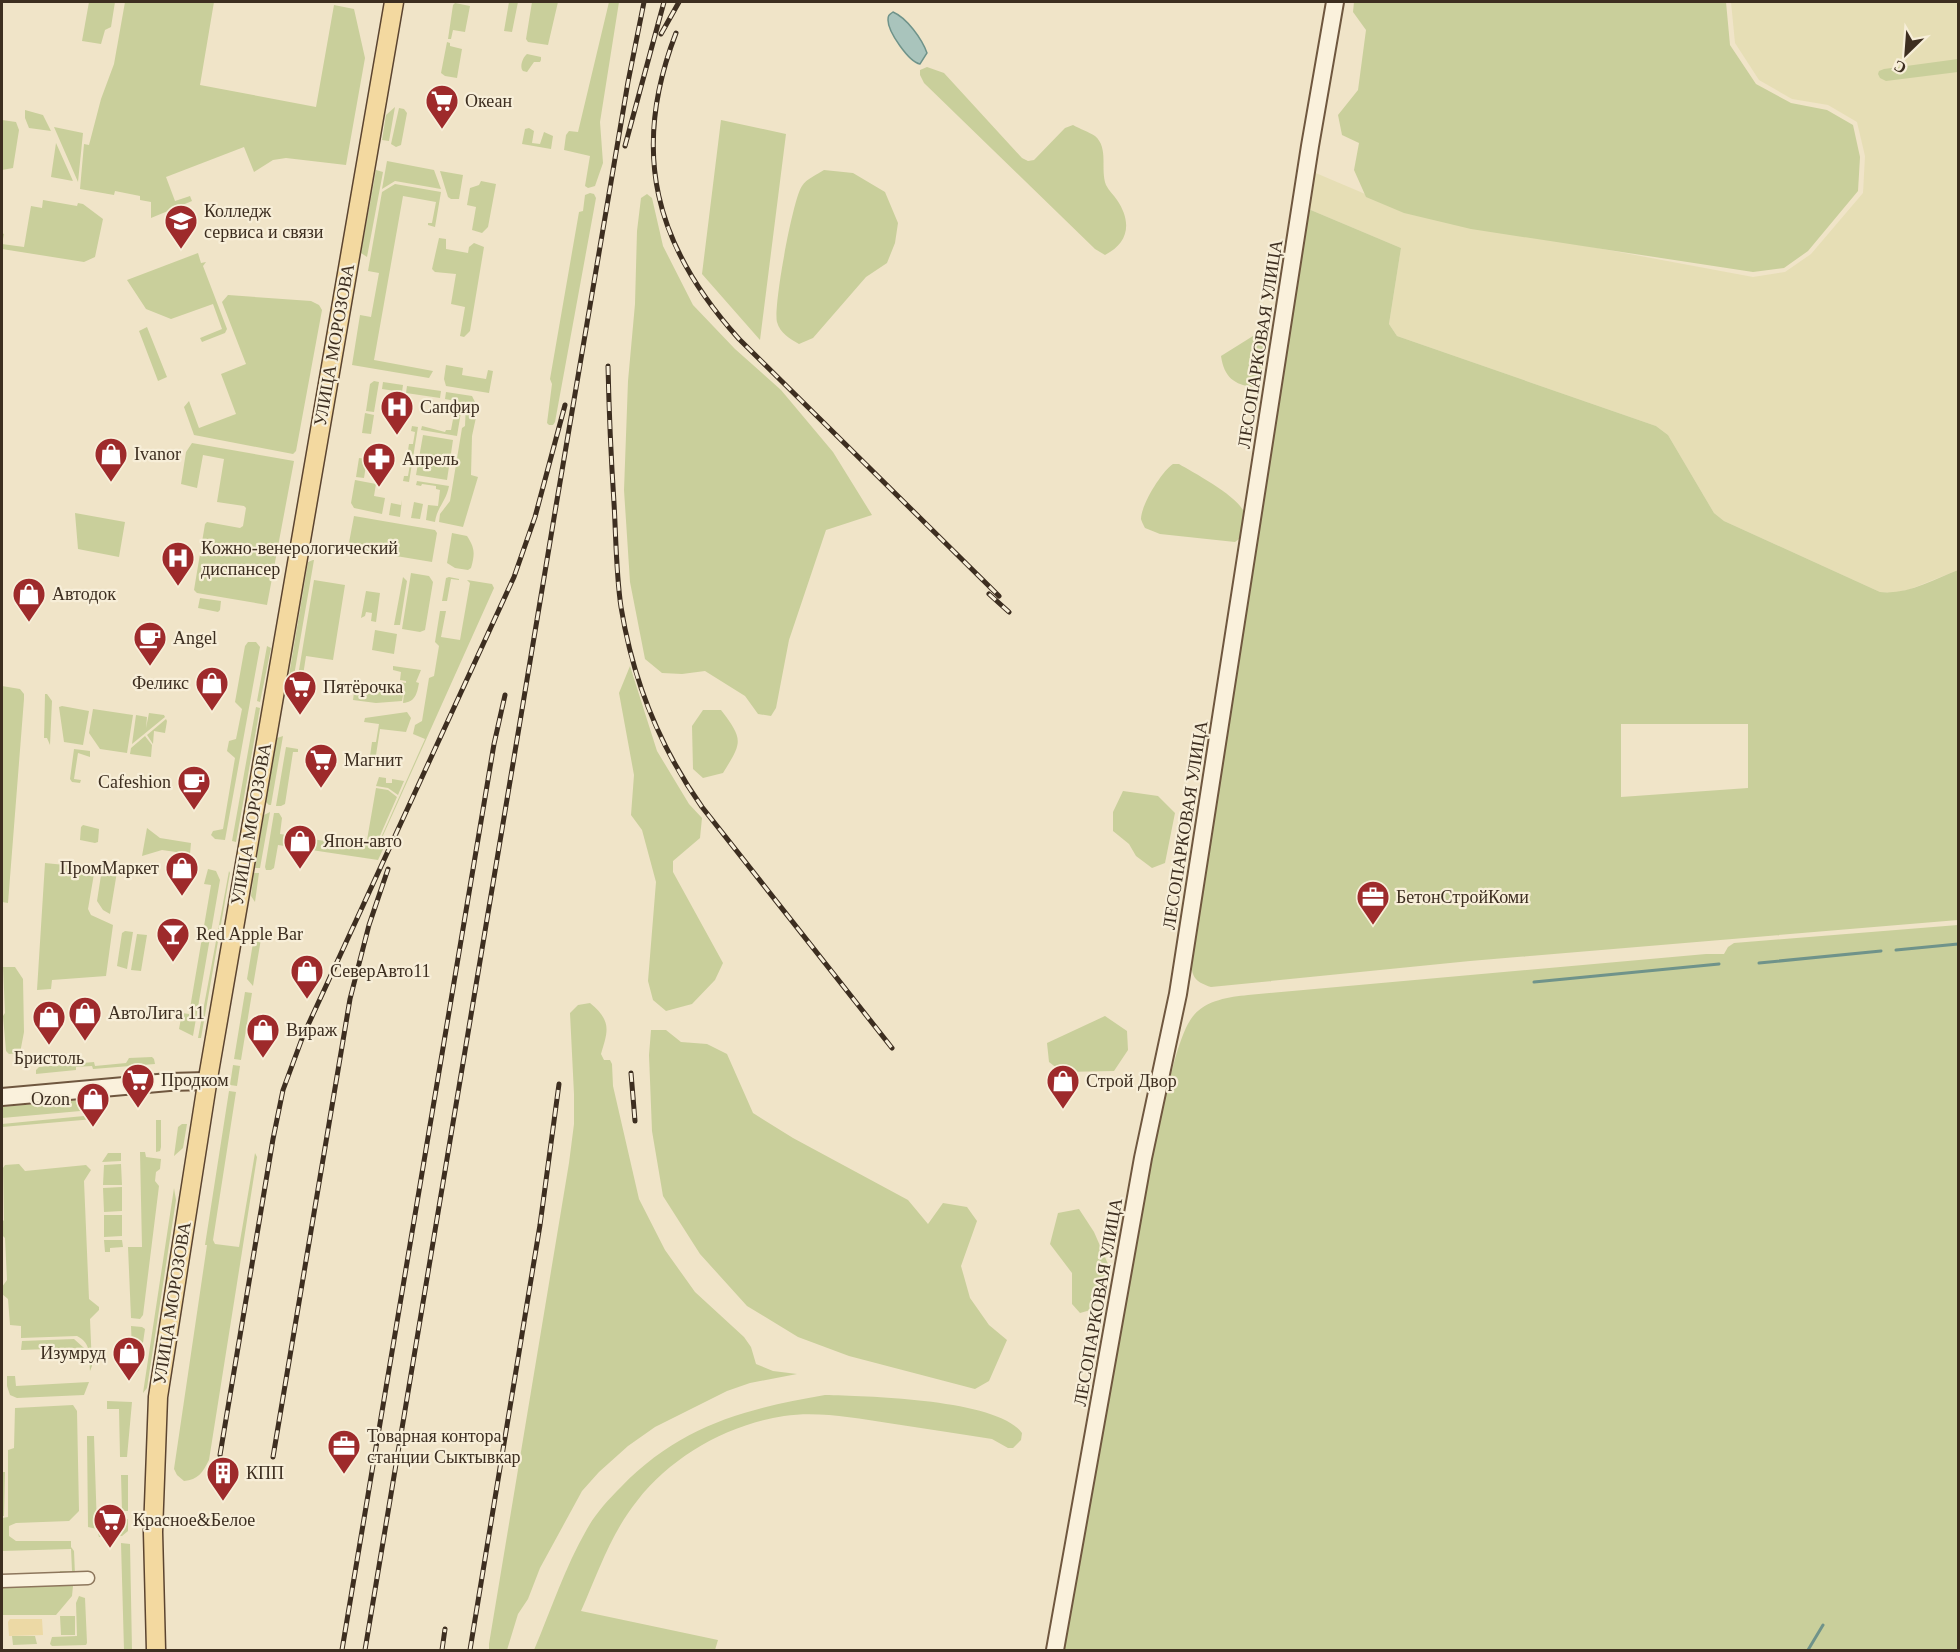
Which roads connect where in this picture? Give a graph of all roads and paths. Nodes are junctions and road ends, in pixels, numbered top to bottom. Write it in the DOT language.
graph roads {
  1 [pos="394,2"];
  2 [pos="1335,2"];
  3 [pos="207,1081"];
  4 [pos="2,1096"];
  5 [pos="88,1578"];
  6 [pos="2,1581"];
  7 [pos="156,1650"];
  8 [pos="1055,1650"];
  1 -- 3 [label="main road, УЛИЦА МОРОЗОВА"];
  2 -- 8 [label="street, ЛЕСОПАРКОВАЯ УЛИЦА"];
  3 -- 4 [label="street"];
  3 -- 7 [label="main road, УЛИЦА МОРОЗОВА"];
  5 -- 6 [label="street"];
}
